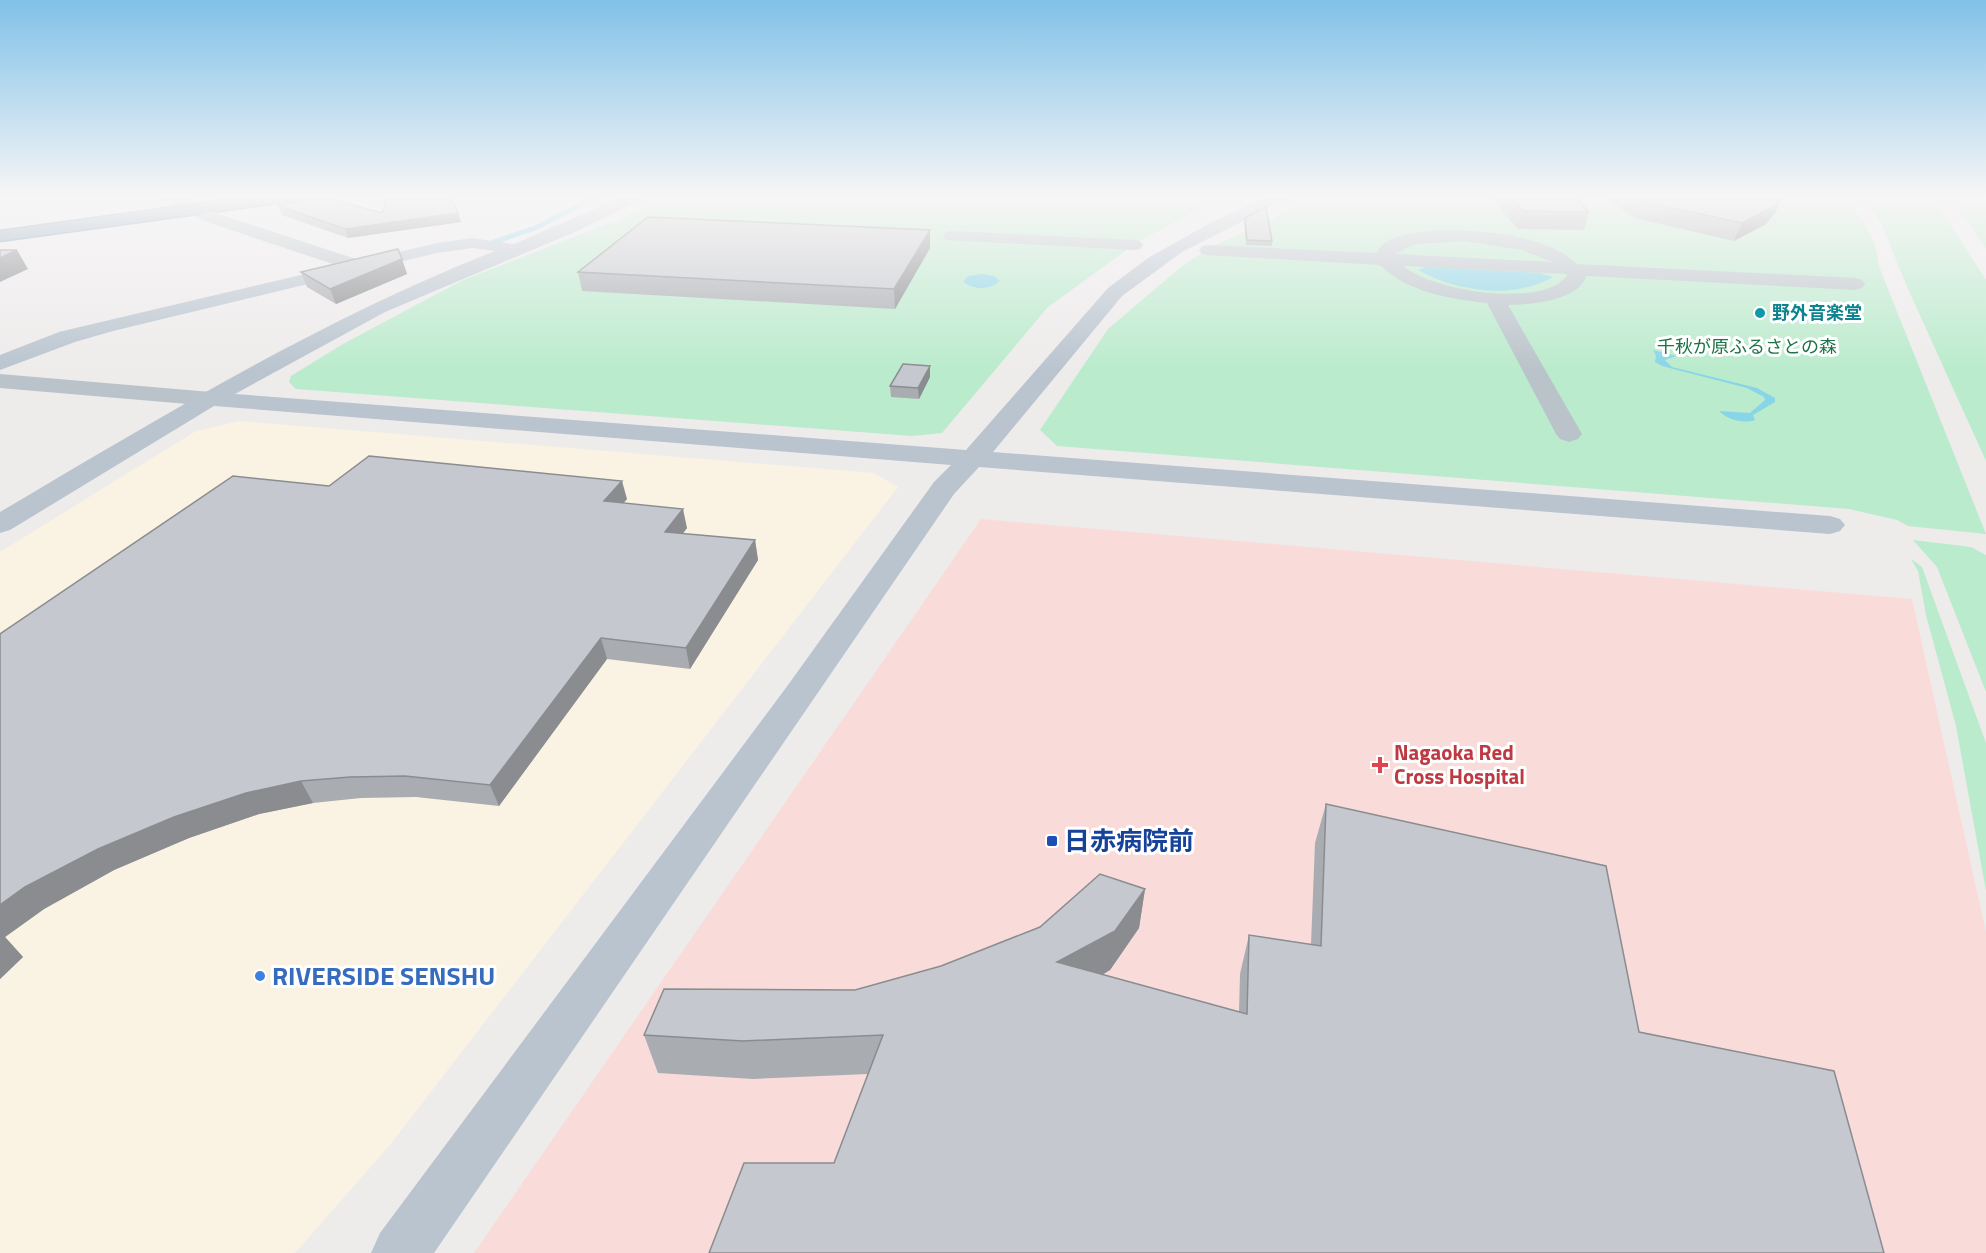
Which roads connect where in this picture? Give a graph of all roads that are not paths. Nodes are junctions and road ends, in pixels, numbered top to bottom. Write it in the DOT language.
graph roads {
  1 [pos="320,253"];
  2 [pos="412,253"];
  3 [pos="505,253"];
  4 [pos="1167,253"];
  5 [pos="1276,253"];
  6 [pos="1386,253"];
  7 [pos="1545,253"];
  8 [pos="1385,259"];
  9 [pos="358,266"];
  10 [pos="1573,269"];
  11 [pos="1855,284"];
  12 [pos="1494,298"];
  13 [pos="0,363"];
  14 [pos="0,381"];
  15 [pos="211,399"];
  16 [pos="1569,434"];
  17 [pos="972,459"];
  18 [pos="0,524"];
  19 [pos="1830,525"];
  20 [pos="400,1253"];
  1 -- 9 [label="street"];
  2 -- 9 [label="street"];
  3 -- 15 [label="street"];
  4 -- 17 [label="street"];
  5 -- 8 [label="street"];
  6 -- 8 [label="street"];
  7 -- 10 [label="street"];
  8 -- 10 [label="street"];
  8 -- 12 [label="street"];
  9 -- 13 [label="street"];
  10 -- 11 [label="street"];
  10 -- 12 [label="street"];
  12 -- 16 [label="street"];
  14 -- 15 [label="street"];
  15 -- 17 [label="street"];
  15 -- 18 [label="street"];
  17 -- 19 [label="street"];
  17 -- 20 [label="street"];
}
